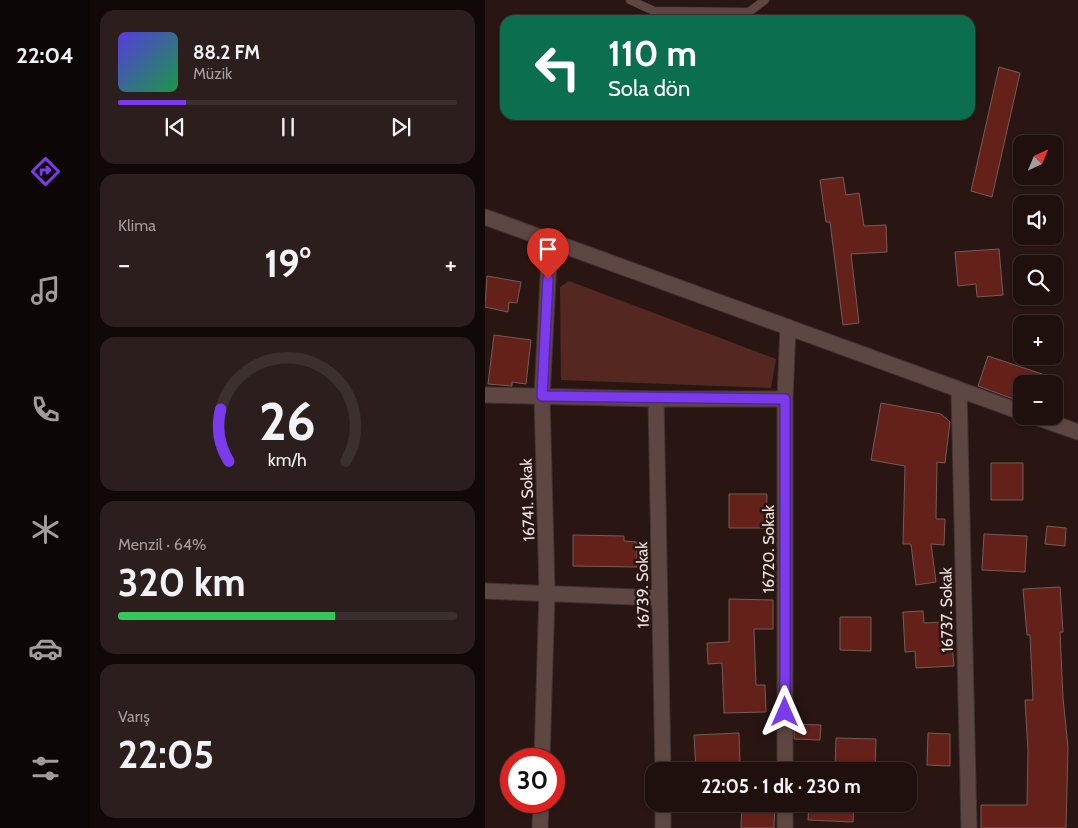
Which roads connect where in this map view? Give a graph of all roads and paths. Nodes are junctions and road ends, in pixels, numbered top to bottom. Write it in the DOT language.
graph roads {
  1 [pos="630,0"];
  2 [pos="765,0"];
  3 [pos="485,217"];
  4 [pos="550,240"];
  5 [pos="788,327"];
  6 [pos="959,390"];
  7 [pos="485,395"];
  8 [pos="542,396"];
  9 [pos="656,399"];
  10 [pos="785,399"];
  11 [pos="1013,409"];
  12 [pos="1058,425"];
  13 [pos="1078,432"];
  14 [pos="485,591"];
  15 [pos="547,592"];
  16 [pos="660,598"];
  17 [pos="542,748"];
  18 [pos="663,762"];
  19 [pos="785,762"];
  20 [pos="663,812"];
  21 [pos="785,812"];
  22 [pos="541,813"];
  23 [pos="540,828"];
  24 [pos="663,828"];
  25 [pos="785,828"];
  26 [pos="969,828"];
  1 -- 2 [label="lane"];
  3 -- 4 [label="street"];
  4 -- 5 [label="street"];
  4 -- 8 [label="street, 16741. Sokak"];
  5 -- 6 [label="street"];
  5 -- 10 [label="street, 16720. Sokak"];
  6 -- 11 [label="street"];
  6 -- 26 [label="street, 16737. Sokak"];
  7 -- 8 [label="street"];
  8 -- 9 [label="street"];
  8 -- 15 [label="street, 16741. Sokak"];
  9 -- 10 [label="street"];
  9 -- 16 [label="street, 16739. Sokak"];
  10 -- 19 [label="street, 16720. Sokak"];
  12 -- 13 [label="street"];
  14 -- 15 [label="street"];
  15 -- 16 [label="street"];
  15 -- 17 [label="street, 16741. Sokak"];
  16 -- 18 [label="street, 16739. Sokak"];
  20 -- 24 [label="street"];
  21 -- 25 [label="street"];
  22 -- 23 [label="street"];
}
